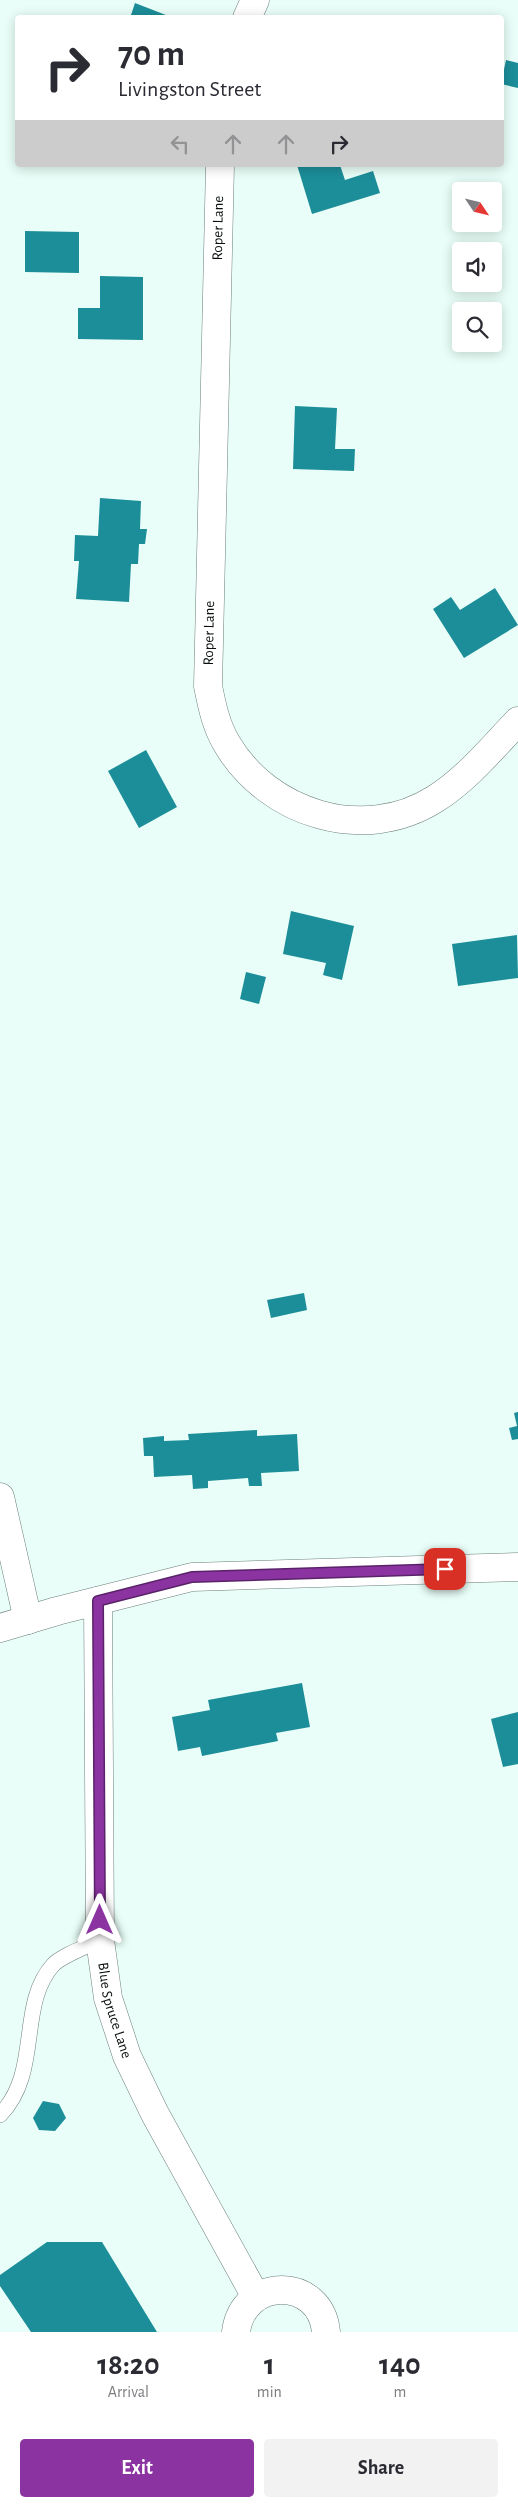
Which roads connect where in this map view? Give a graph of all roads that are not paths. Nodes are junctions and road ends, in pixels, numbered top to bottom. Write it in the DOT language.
graph roads {
  1 [pos="255,0"];
  2 [pos="248,15"];
  3 [pos="220,167"];
  4 [pos="518,721"];
  5 [pos="0,1497"];
  6 [pos="518,1567"];
  7 [pos="98,1601"];
  8 [pos="28,1620"];
  9 [pos="0,1628"];
  10 [pos="100,1940"];
  11 [pos="0,2115"];
  12 [pos="256,2297"];
  13 [pos="236,2332"];
  14 [pos="326,2332"];
  1 -- 2 [label="street"];
  3 -- 4 [label="street, Roper Lane"];
  5 -- 8 [label="street"];
  6 -- 7 [label="street"];
  7 -- 8 [label="street"];
  7 -- 10 [label="street, Blue Spruce Lane"];
  8 -- 9 [label="street"];
  10 -- 11 [label="lane"];
  10 -- 12 [label="street, Blue Spruce Lane"];
  12 -- 13 [label="street"];
  12 -- 14 [label="street"];
}
